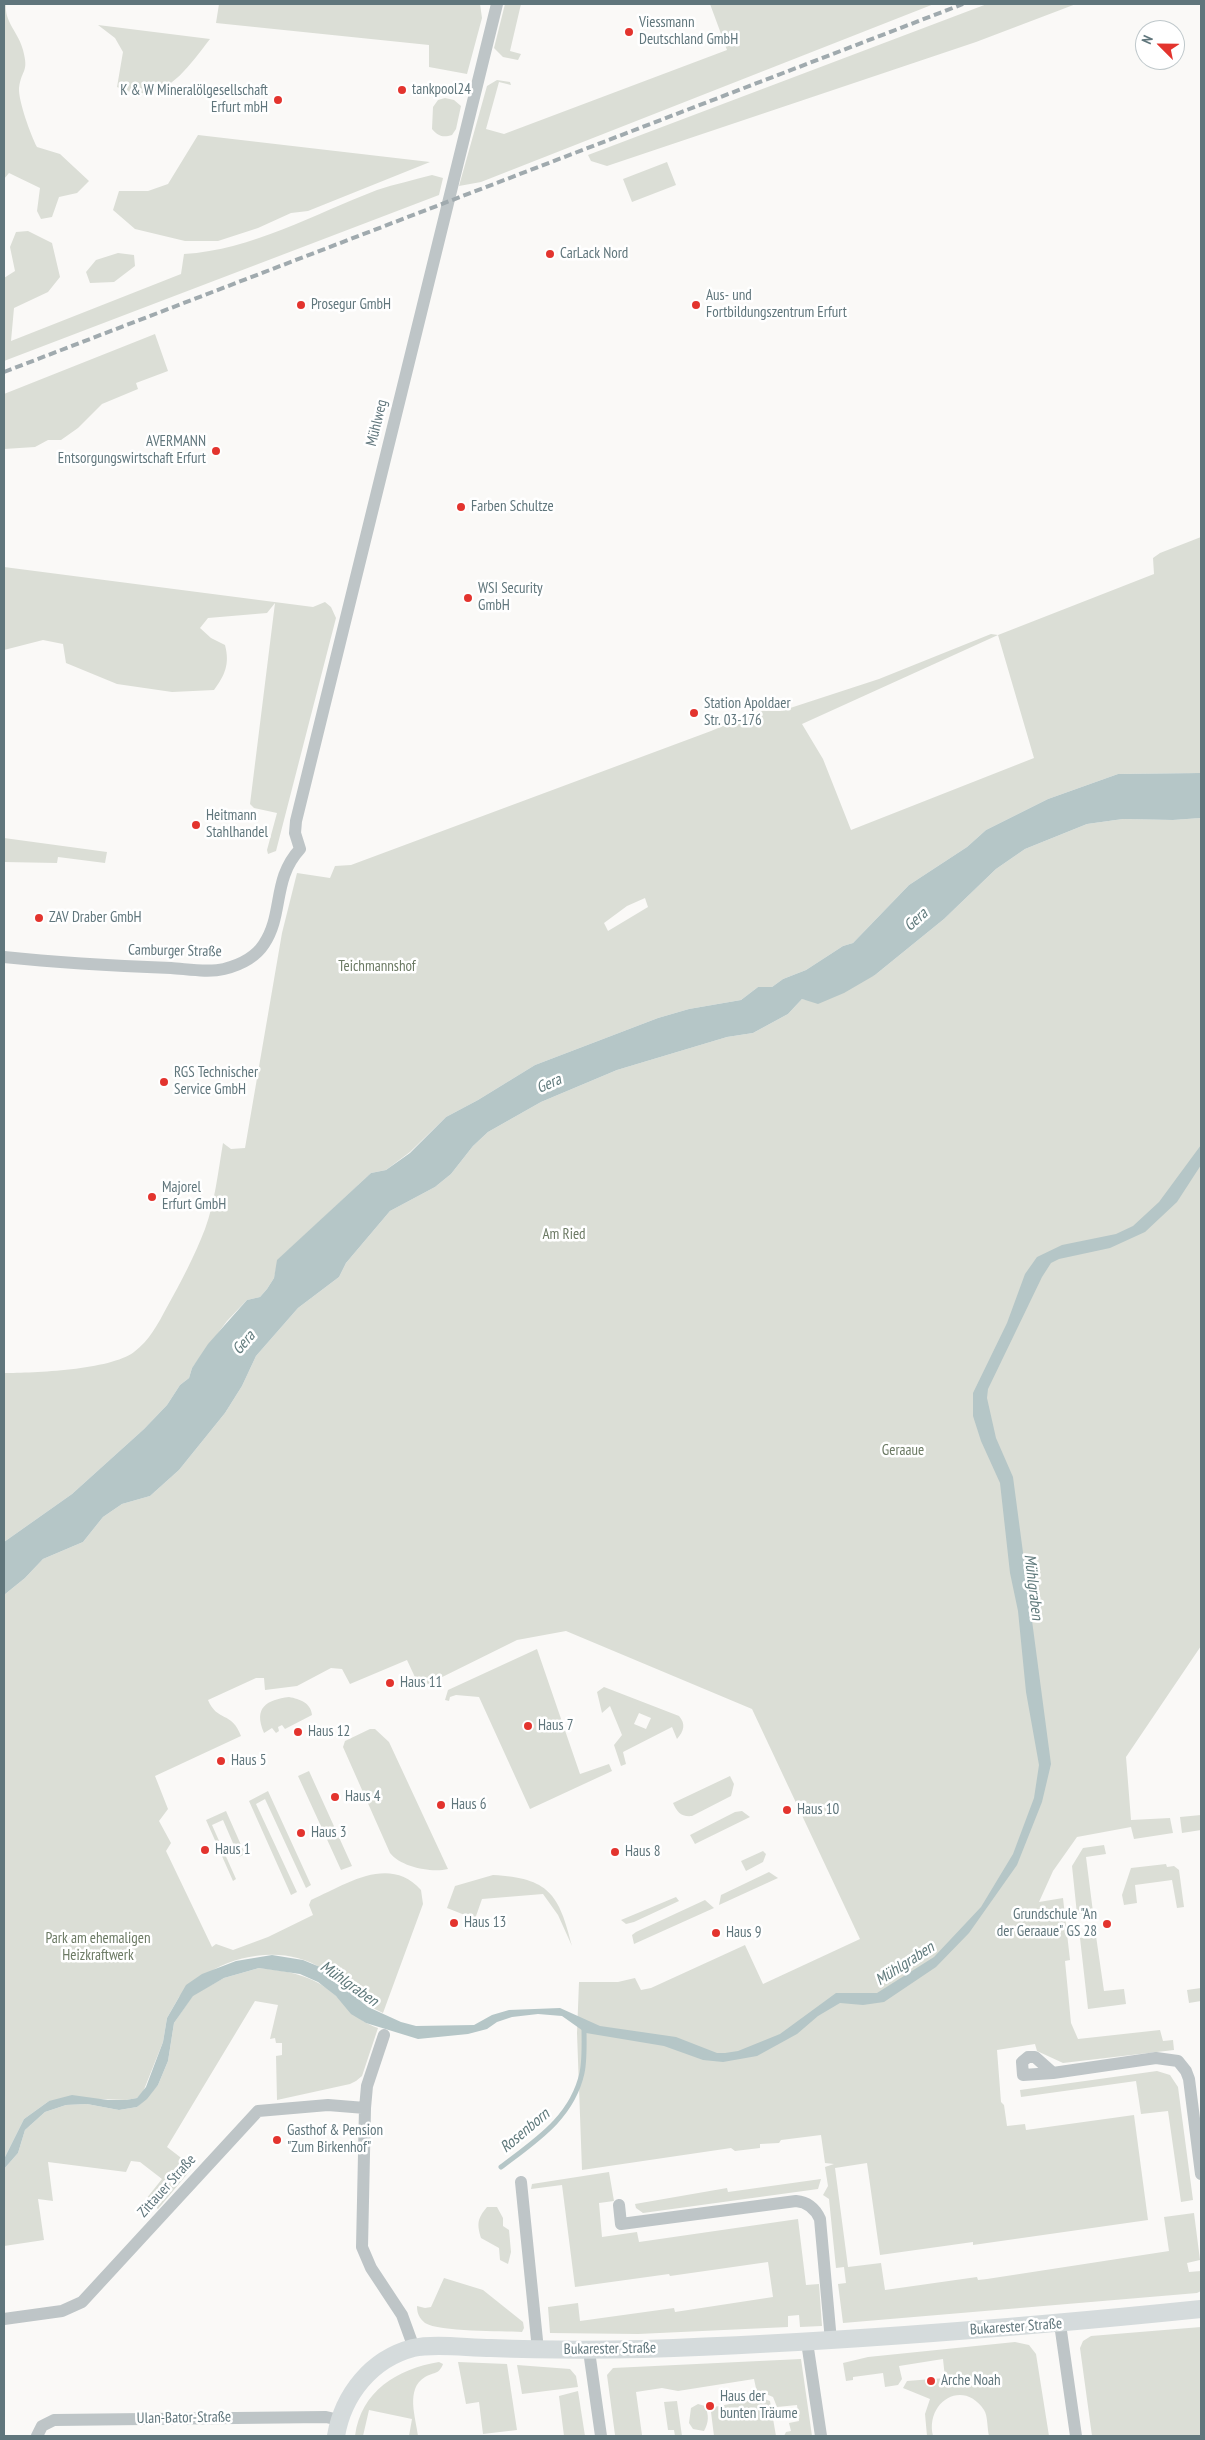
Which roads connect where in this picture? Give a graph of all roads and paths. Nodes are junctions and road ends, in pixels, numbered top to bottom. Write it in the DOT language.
graph roads {
  1 [pos="497,4"];
  2 [pos="300,849"];
  3 [pos="4,957"];
  4 [pos="384,2035"];
  5 [pos="1053,2073"];
  6 [pos="365,2108"];
  7 [pos="1201,2174"];
  8 [pos="521,2182"];
  9 [pos="619,2205"];
  10 [pos="1201,2309"];
  11 [pos="4,2319"];
  12 [pos="1060,2324"];
  13 [pos="831,2341"];
  14 [pos="807,2342"];
  15 [pos="414,2348"];
  16 [pos="538,2350"];
  17 [pos="589,2351"];
  18 [pos="338,2428"];
  19 [pos="36,2436"];
  20 [pos="601,2436"];
  21 [pos="821,2436"];
  22 [pos="1076,2436"];
  1 -- 2 [label="street, Mühlweg"];
  2 -- 3 [label="street, Camburger Straße"];
  4 -- 6 [label="street"];
  5 -- 7 [label="street"];
  6 -- 11 [label="street, Zittauer Straße"];
  6 -- 15 [label="street"];
  8 -- 16 [label="street"];
  9 -- 13 [label="street"];
  10 -- 12 [label="street, Bukarester Straße"];
  12 -- 13 [label="street, Bukarester Straße"];
  12 -- 22 [label="street"];
  13 -- 14 [label="street, Bukarester Straße"];
  14 -- 17 [label="street, Bukarester Straße"];
  14 -- 21 [label="street"];
  15 -- 16 [label="street, Bukarester Straße"];
  15 -- 18 [label="street, Ulan-Bator-Straße"];
  16 -- 17 [label="street, Bukarester Straße"];
  17 -- 20 [label="street"];
  18 -- 19 [label="street, Ulan-Bator-Straße"];
}
